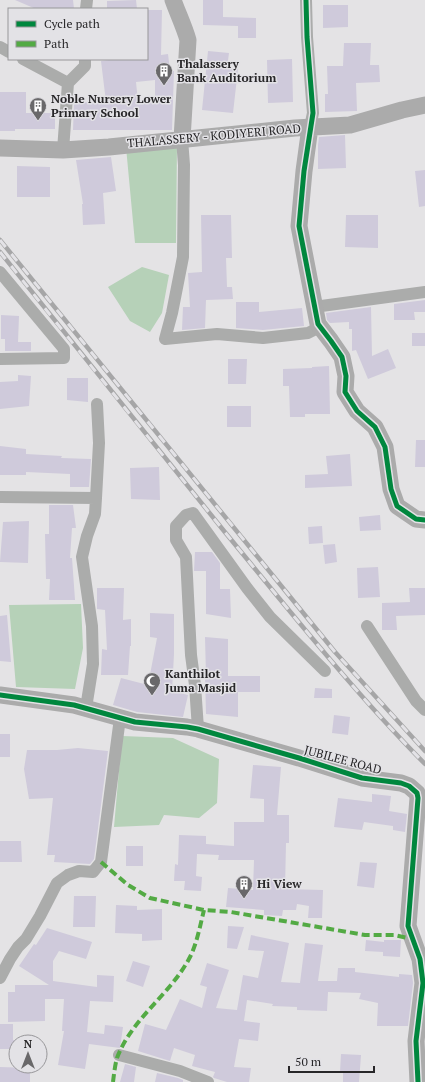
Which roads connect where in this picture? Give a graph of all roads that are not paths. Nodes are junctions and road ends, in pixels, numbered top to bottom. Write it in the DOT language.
graph roads {
  1 [pos="173,0"];
  2 [pos="306,0"];
  3 [pos="25,60"];
  4 [pos="85,60"];
  5 [pos="68,83"];
  6 [pos="425,105"];
  7 [pos="310,127"];
  8 [pos="182,139"];
  9 [pos="0,148"];
  10 [pos="63,150"];
  11 [pos="0,272"];
  12 [pos="425,292"];
  13 [pos="314,307"];
  14 [pos="320,327"];
  15 [pos="0,359"];
  16 [pos="97,404"];
  17 [pos="0,496"];
  18 [pos="96,498"];
  19 [pos="425,520"];
  20 [pos="367,626"];
  21 [pos="325,671"];
  22 [pos="0,695"];
  23 [pos="86,708"];
  24 [pos="425,710"];
  25 [pos="120,718"];
  26 [pos="198,729"];
  27 [pos="421,799"];
  28 [pos="418,939"];
  29 [pos="0,978"];
  30 [pos="119,1055"];
  31 [pos="208,1082"];
  32 [pos="418,1082"];
  1 -- 8 [label="street"];
  2 -- 7 [label="street"];
  3 -- 5 [label="street"];
  4 -- 5 [label="street"];
  5 -- 10 [label="street"];
  6 -- 7 [label="street, THALASSERY - KODIYERI ROAD"];
  7 -- 8 [label="street, THALASSERY - KODIYERI ROAD"];
  7 -- 13 [label="street"];
  8 -- 10 [label="street, THALASSERY - KODIYERI ROAD"];
  8 -- 14 [label="street"];
  9 -- 10 [label="street, THALASSERY - KODIYERI ROAD"];
  11 -- 15 [label="street"];
  12 -- 13 [label="street"];
  13 -- 14 [label="street"];
  14 -- 19 [label="street"];
  16 -- 18 [label="street"];
  17 -- 18 [label="street"];
  18 -- 23 [label="street"];
  20 -- 24 [label="street"];
  21 -- 26 [label="street"];
  22 -- 23 [label="street, JUBILEE ROAD"];
  23 -- 25 [label="street, JUBILEE ROAD"];
  25 -- 26 [label="street, JUBILEE ROAD"];
  25 -- 29 [label="street"];
  26 -- 27 [label="street, JUBILEE ROAD"];
  27 -- 28 [label="street, JUBILEE ROAD"];
  28 -- 32 [label="street, JUBILEE ROAD"];
  30 -- 31 [label="street"];
}
